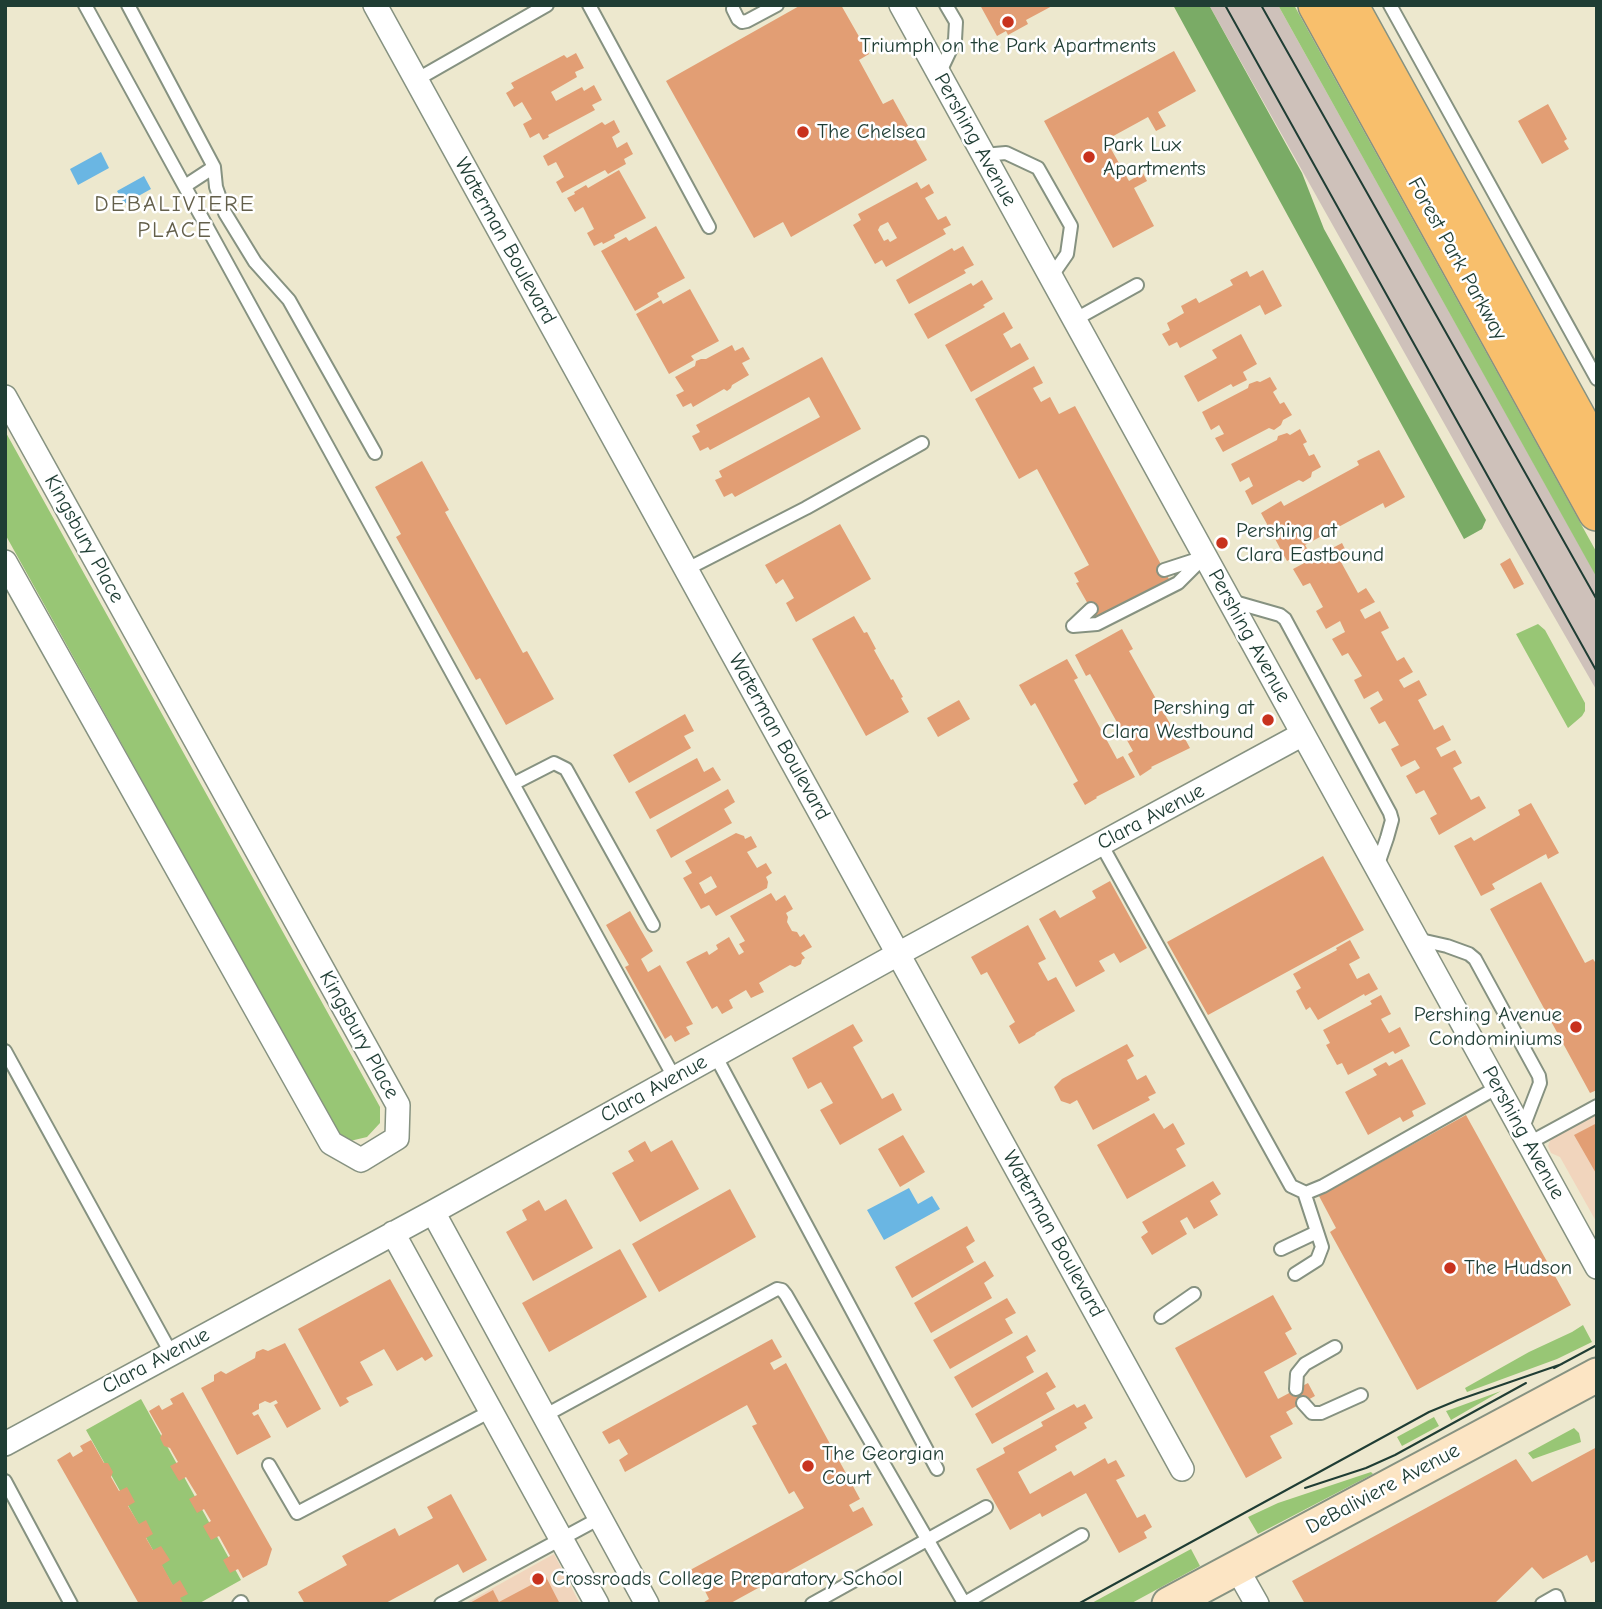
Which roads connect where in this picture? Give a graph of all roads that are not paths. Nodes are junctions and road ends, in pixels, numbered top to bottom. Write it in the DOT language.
graph roads {
  1 [pos="85,5"];
  2 [pos="128,5"];
  3 [pos="375,5"];
  4 [pos="547,5"];
  5 [pos="589,5"];
  6 [pos="777,5"];
  7 [pos="901,5"];
  8 [pos="946,5"];
  9 [pos="1317,5"];
  10 [pos="1349,5"];
  11 [pos="1391,5"];
  12 [pos="733,9"];
  13 [pos="939,74"];
  14 [pos="416,80"];
  15 [pos="983,155"];
  16 [pos="214,167"];
  17 [pos="185,186"];
  18 [pos="709,227"];
  19 [pos="1051,277"];
  20 [pos="1137,285"];
  21 [pos="1074,320"];
  22 [pos="1597,379"];
  23 [pos="5,397"];
  24 [pos="922,443"];
  25 [pos="375,453"];
  26 [pos="1597,454"];
  27 [pos="1597,512"];
  28 [pos="1205,556"];
  29 [pos="5,562"];
  30 [pos="687,569"];
  31 [pos="1164,570"];
  32 [pos="1229,601"];
  33 [pos="1091,610"];
  34 [pos="1303,734"];
  35 [pos="513,784"];
  36 [pos="1101,844"];
  37 [pos="1377,867"];
  38 [pos="653,925"];
  39 [pos="1416,939"];
  40 [pos="898,954"];
  41 [pos="5,1051"];
  42 [pos="715,1055"];
  43 [pos="674,1077"];
  44 [pos="1497,1087"];
  45 [pos="1597,1106"];
  46 [pos="1525,1136"];
  47 [pos="1304,1192"];
  48 [pos="433,1212"];
  49 [pos="393,1233"];
  50 [pos="1317,1233"];
  51 [pos="1281,1249"];
  52 [pos="1597,1267"];
  53 [pos="1295,1274"];
  54 [pos="1194,1294"];
  55 [pos="1161,1317"];
  56 [pos="1335,1347"];
  57 [pos="172,1353"];
  58 [pos="1597,1375"];
  59 [pos="1296,1389"];
  60 [pos="1361,1395"];
  61 [pos="1303,1403"];
  62 [pos="491,1410"];
  63 [pos="544,1416"];
  64 [pos="5,1444"];
  65 [pos="269,1465"];
  66 [pos="937,1469"];
  67 [pos="1182,1469"];
  68 [pos="5,1481"];
  69 [pos="986,1507"];
  70 [pos="600,1518"];
  71 [pos="1082,1535"];
  72 [pos="927,1539"];
  73 [pos="551,1544"];
  74 [pos="1236,1567"];
  75 [pos="964,1603"];
  76 [pos="71,1604"];
  77 [pos="441,1604"];
  78 [pos="597,1604"];
  79 [pos="647,1604"];
  80 [pos="812,1604"];
  81 [pos="1169,1604"];
  82 [pos="1257,1604"];
  83 [pos="1542,1604"];
  84 [pos="1559,1604"];
  1 -- 17 [label="lane"];
  2 -- 16 [label="lane"];
  3 -- 14 [label="street, Waterman Boulevard"];
  4 -- 14 [label="lane"];
  5 -- 18 [label="lane"];
  6 -- 12 [label="lane"];
  7 -- 13 [label="street, Pershing Avenue"];
  8 -- 13 [label="lane"];
  9 -- 27 [label="main road, Forest Park Parkway"];
  10 -- 26 [label="main road, Forest Park Parkway"];
  11 -- 22 [label="lane"];
  13 -- 15 [label="street, Pershing Avenue"];
  14 -- 30 [label="street, Waterman Boulevard"];
  15 -- 19 [label="street, Pershing Avenue"];
  15 -- 19 [label="lane"];
  16 -- 17 [label="lane"];
  16 -- 25 [label="lane"];
  17 -- 35 [label="lane"];
  19 -- 21 [label="street, Pershing Avenue"];
  20 -- 21 [label="lane"];
  21 -- 28 [label="street, Pershing Avenue"];
  23 -- 29 [label="street, Kingsbury Place"];
  24 -- 30 [label="lane"];
  28 -- 31 [label="lane"];
  28 -- 32 [label="street, Pershing Avenue"];
  28 -- 33 [label="lane"];
  30 -- 40 [label="street, Waterman Boulevard"];
  32 -- 34 [label="street, Pershing Avenue"];
  32 -- 37 [label="lane"];
  34 -- 36 [label="street, Clara Avenue"];
  34 -- 37 [label="street, Pershing Avenue"];
  35 -- 38 [label="lane"];
  35 -- 43 [label="lane"];
  36 -- 40 [label="street, Clara Avenue"];
  36 -- 47 [label="lane"];
  37 -- 39 [label="street, Pershing Avenue"];
  39 -- 44 [label="street, Pershing Avenue"];
  39 -- 46 [label="lane"];
  40 -- 42 [label="street, Clara Avenue"];
  40 -- 67 [label="street, Waterman Boulevard"];
  41 -- 57 [label="lane"];
  42 -- 43 [label="street, Clara Avenue"];
  42 -- 66 [label="lane"];
  43 -- 48 [label="street, Clara Avenue"];
  44 -- 46 [label="street, Pershing Avenue"];
  44 -- 47 [label="lane"];
  45 -- 46 [label="lane"];
  46 -- 52 [label="street, Pershing Avenue"];
  47 -- 50 [label="lane"];
  48 -- 49 [label="street, Clara Avenue"];
  48 -- 63 [label="street"];
  49 -- 57 [label="street, Clara Avenue"];
  49 -- 62 [label="street"];
  50 -- 51 [label="lane"];
  50 -- 53 [label="lane"];
  54 -- 55 [label="lane"];
  56 -- 59 [label="lane"];
  57 -- 64 [label="street, Clara Avenue"];
  58 -- 74 [label="main road, DeBaliviere Avenue"];
  60 -- 61 [label="lane"];
  62 -- 65 [label="lane"];
  62 -- 73 [label="street"];
  63 -- 70 [label="street"];
  63 -- 72 [label="lane"];
  68 -- 76 [label="lane"];
  69 -- 72 [label="lane"];
  70 -- 73 [label="lane"];
  70 -- 79 [label="street"];
  71 -- 75 [label="lane"];
  72 -- 75 [label="lane"];
  72 -- 80 [label="lane"];
  73 -- 77 [label="lane"];
  73 -- 78 [label="street"];
  74 -- 81 [label="main road, DeBaliviere Avenue"];
  74 -- 82 [label="street"];
  83 -- 84 [label="lane"];
}
